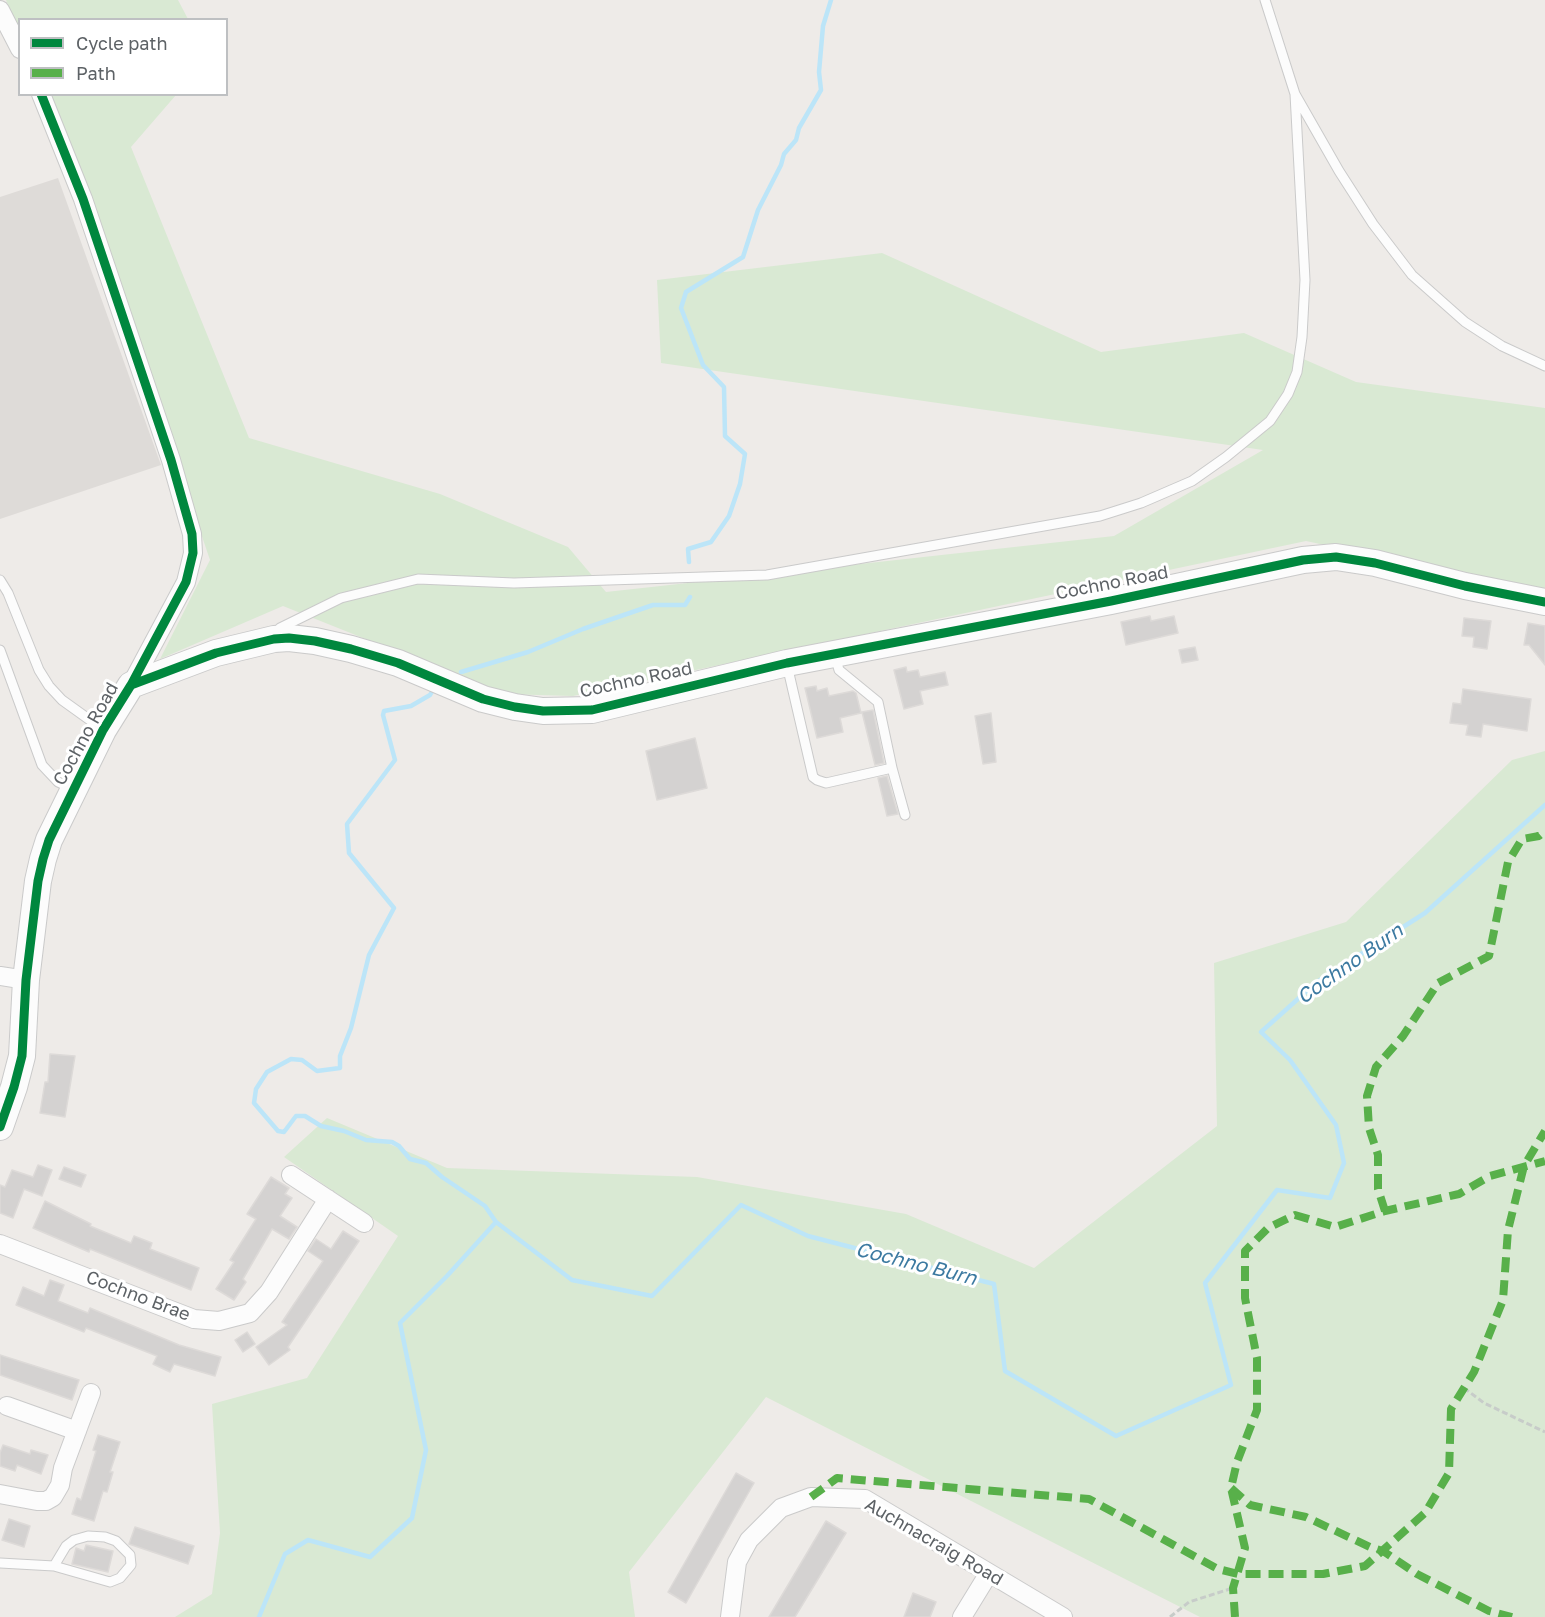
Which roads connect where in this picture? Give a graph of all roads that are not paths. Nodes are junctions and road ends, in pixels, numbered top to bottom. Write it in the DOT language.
graph roads {
  1 [pos="1265,0"];
  2 [pos="0,12"];
  3 [pos="18,45"];
  4 [pos="1295,94"];
  5 [pos="42,96"];
  6 [pos="1545,366"];
  7 [pos="0,580"];
  8 [pos="1545,602"];
  9 [pos="274,639"];
  10 [pos="0,650"];
  11 [pos="835,654"];
  12 [pos="787,663"];
  13 [pos="131,685"];
  14 [pos="103,730"];
  15 [pos="892,768"];
  16 [pos="73,789"];
  17 [pos="905,815"];
  18 [pos="0,976"];
  19 [pos="26,980"];
  20 [pos="0,1126"];
  21 [pos="291,1175"];
  22 [pos="328,1199"];
  23 [pos="364,1223"];
  24 [pos="0,1244"];
  25 [pos="91,1393"];
  26 [pos="7,1406"];
  27 [pos="77,1431"];
  28 [pos="0,1494"];
  29 [pos="0,1563"];
  30 [pos="54,1566"];
  31 [pos="989,1573"];
  32 [pos="730,1617"];
  33 [pos="962,1617"];
  34 [pos="1063,1617"];
  1 -- 4 [label="lane"];
  2 -- 3 [label="street"];
  4 -- 6 [label="lane"];
  4 -- 9 [label="lane"];
  5 -- 13 [label="street"];
  7 -- 14 [label="lane"];
  8 -- 11 [label="street, Cochno Road"];
  9 -- 12 [label="street, Cochno Road"];
  9 -- 13 [label="street, Cochno Road"];
  10 -- 16 [label="lane"];
  11 -- 12 [label="street, Cochno Road"];
  11 -- 15 [label="lane"];
  12 -- 15 [label="lane"];
  13 -- 14 [label="street, Cochno Road"];
  14 -- 16 [label="street, Cochno Road"];
  15 -- 17 [label="lane"];
  16 -- 19 [label="street, Cochno Road"];
  18 -- 19 [label="street"];
  19 -- 20 [label="street, Cochno Road"];
  21 -- 22 [label="street"];
  22 -- 23 [label="street"];
  22 -- 24 [label="street, Cochno Brae"];
  25 -- 27 [label="street"];
  26 -- 27 [label="street"];
  27 -- 28 [label="street"];
  29 -- 30 [label="lane"];
  30 -- 30 [label="lane"];
  31 -- 32 [label="street, Auchnacraig Road"];
  31 -- 33 [label="street"];
  31 -- 34 [label="street, Auchnacraig Road"];
}
